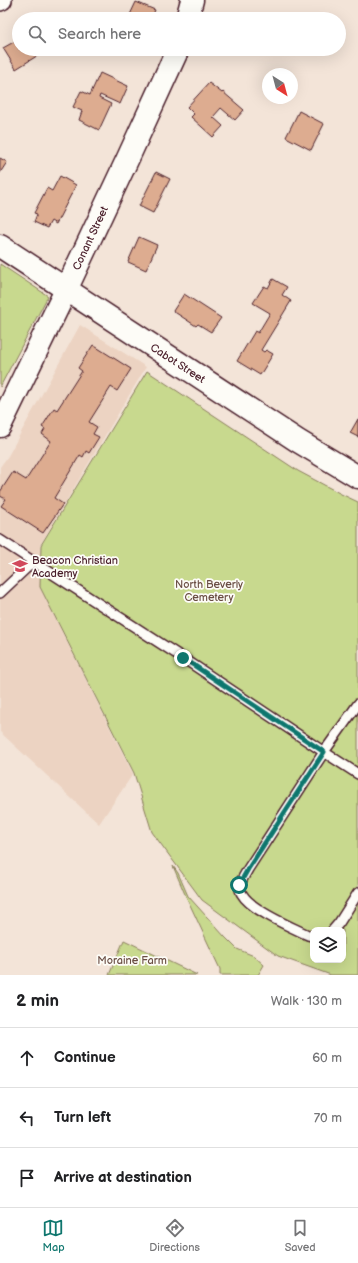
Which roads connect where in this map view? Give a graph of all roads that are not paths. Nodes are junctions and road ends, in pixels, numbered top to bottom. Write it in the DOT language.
graph roads {
  1 [pos="192,0"];
  2 [pos="189,12"];
  3 [pos="175,56"];
  4 [pos="0,246"];
  5 [pos="66,290"];
  6 [pos="0,426"];
  7 [pos="358,477"];
  8 [pos="0,540"];
  9 [pos="34,562"];
  10 [pos="0,593"];
  11 [pos="358,704"];
  12 [pos="324,752"];
  13 [pos="358,774"];
  14 [pos="358,894"];
  15 [pos="336,927"];
  16 [pos="310,935"];
  1 -- 2 [label="main road"];
  3 -- 5 [label="main road, Conant Street"];
  4 -- 5 [label="main road, Cabot Street"];
  5 -- 6 [label="main road, Conant Street"];
  5 -- 7 [label="main road, Cabot Street"];
  8 -- 9 [label="lane"];
  9 -- 10 [label="lane"];
  9 -- 12 [label="lane"];
  11 -- 12 [label="lane"];
  12 -- 13 [label="lane"];
  12 -- 16 [label="lane"];
  14 -- 15 [label="lane"];
}
